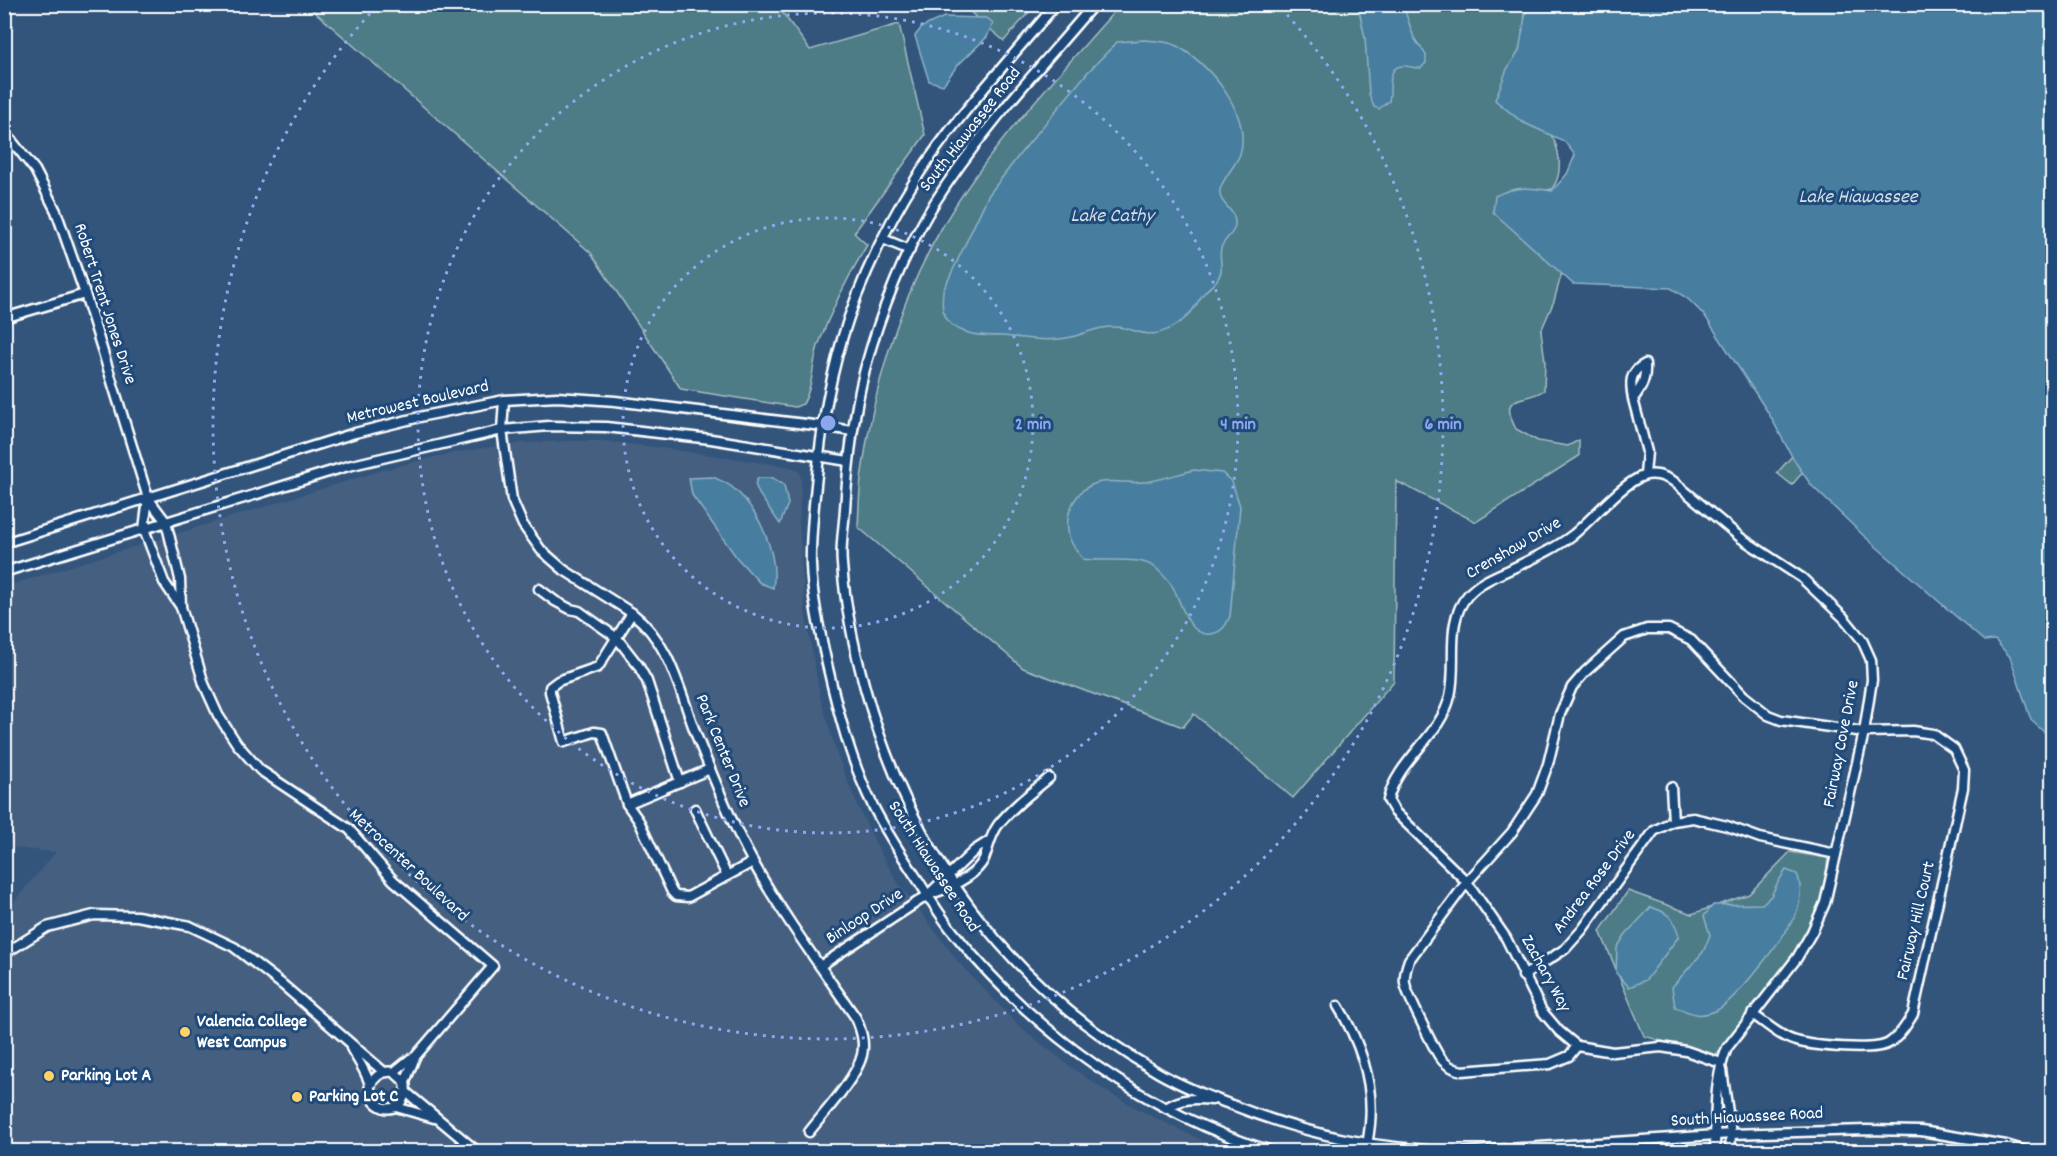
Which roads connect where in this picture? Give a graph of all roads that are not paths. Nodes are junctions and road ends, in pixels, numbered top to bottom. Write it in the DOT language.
graph roads {
  1 [pos="1056,4"];
  2 [pos="1094,4"];
  3 [pos="4,130"];
  4 [pos="883,239"];
  5 [pos="910,250"];
  6 [pos="85,294"];
  7 [pos="4,318"];
  8 [pos="1633,399"];
  9 [pos="504,400"];
  10 [pos="822,426"];
  11 [pos="502,430"];
  12 [pos="852,432"];
  13 [pos="819,455"];
  14 [pos="848,461"];
  15 [pos="1645,475"];
  16 [pos="148,498"];
  17 [pos="166,522"];
  18 [pos="144,529"];
  19 [pos="4,543"];
  20 [pos="4,572"];
  21 [pos="539,589"];
  22 [pos="181,607"];
  23 [pos="633,613"];
  24 [pos="617,638"];
  25 [pos="1864,732"];
  26 [pos="710,769"];
  27 [pos="1049,778"];
  28 [pos="680,782"];
  29 [pos="1671,787"];
  30 [pos="627,804"];
  31 [pos="695,809"];
  32 [pos="1673,821"];
  33 [pos="989,841"];
  34 [pos="1836,854"];
  35 [pos="753,862"];
  36 [pos="948,875"];
  37 [pos="727,876"];
  38 [pos="1467,882"];
  39 [pos="955,886"];
  40 [pos="928,895"];
  41 [pos="4,954"];
  42 [pos="820,966"];
  43 [pos="1523,976"];
  44 [pos="1338,1006"];
  45 [pos="1752,1014"];
  46 [pos="347,1043"];
  47 [pos="1577,1046"];
  48 [pos="416,1057"];
  49 [pos="1721,1063"];
  50 [pos="384,1072"];
  51 [pos="394,1072"];
  52 [pos="405,1082"];
  53 [pos="370,1086"];
  54 [pos="406,1092"];
  55 [pos="1218,1100"];
  56 [pos="396,1107"];
  57 [pos="1166,1108"];
  58 [pos="443,1121"];
  59 [pos="809,1132"];
  60 [pos="1731,1134"];
  61 [pos="1716,1135"];
  62 [pos="1367,1149"];
  63 [pos="478,1152"];
  64 [pos="1274,1152"];
  65 [pos="1463,1152"];
  66 [pos="1715,1152"];
  67 [pos="1731,1152"];
  68 [pos="2029,1152"];
  1 -- 4 [label="street, South Hiawassee Road"];
  2 -- 5 [label="street, South Hiawassee Road"];
  3 -- 6 [label="street, Robert Trent Jones Drive"];
  4 -- 5 [label="street"];
  4 -- 10 [label="street, South Hiawassee Road"];
  5 -- 12 [label="street, South Hiawassee Road"];
  6 -- 7 [label="street"];
  6 -- 16 [label="street, Robert Trent Jones Drive"];
  8 -- 15 [label="street"];
  9 -- 10 [label="street, Metrowest Boulevard"];
  9 -- 11 [label="street, Park Center Drive"];
  9 -- 16 [label="street, Metrowest Boulevard"];
  10 -- 12 [label="street, Metrowest Boulevard"];
  10 -- 13 [label="street, South Hiawassee Road"];
  11 -- 13 [label="street"];
  11 -- 17 [label="street"];
  11 -- 23 [label="street, Park Center Drive"];
  12 -- 14 [label="street, South Hiawassee Road"];
  13 -- 14 [label="street"];
  13 -- 40 [label="street, South Hiawassee Road"];
  14 -- 36 [label="street, South Hiawassee Road"];
  15 -- 25 [label="street, Fairway Cove Drive"];
  15 -- 38 [label="street, Crenshaw Drive"];
  16 -- 17 [label="street, Robert Trent Jones Drive"];
  16 -- 18 [label="street, Robert Trent Jones Drive"];
  16 -- 19 [label="street, Metrowest Boulevard"];
  17 -- 18 [label="street"];
  17 -- 22 [label="street, Metrocenter Boulevard"];
  18 -- 20 [label="street"];
  18 -- 22 [label="street, Metrocenter Boulevard"];
  21 -- 24 [label="street"];
  22 -- 48 [label="street, Metrocenter Boulevard"];
  23 -- 24 [label="street"];
  23 -- 26 [label="street, Park Center Drive"];
  24 -- 28 [label="street"];
  24 -- 30 [label="street"];
  25 -- 34 [label="street, Fairway Cove Drive"];
  25 -- 38 [label="street, Fairway Hill Court"];
  25 -- 45 [label="street, Fairway Hill Court"];
  26 -- 28 [label="street"];
  26 -- 35 [label="street, Park Center Drive"];
  27 -- 33 [label="street"];
  28 -- 30 [label="street"];
  29 -- 32 [label="street"];
  30 -- 37 [label="street"];
  31 -- 37 [label="street"];
  32 -- 34 [label="street"];
  32 -- 43 [label="street, Andrea Rose Drive"];
  33 -- 36 [label="street"];
  33 -- 39 [label="street"];
  34 -- 45 [label="street, Fairway Cove Drive"];
  35 -- 37 [label="street"];
  35 -- 42 [label="street, Park Center Drive"];
  36 -- 39 [label="street, South Hiawassee Road"];
  36 -- 40 [label="street"];
  38 -- 43 [label="street, Zachary Way"];
  38 -- 47 [label="street, Fairway Hill Court"];
  39 -- 40 [label="street"];
  39 -- 55 [label="street, South Hiawassee Road"];
  40 -- 42 [label="street, Binloop Drive"];
  40 -- 57 [label="street, South Hiawassee Road"];
  41 -- 46 [label="street"];
  42 -- 59 [label="street, Park Center Drive"];
  43 -- 47 [label="street, Zachary Way"];
  44 -- 62 [label="street"];
  45 -- 49 [label="street, Fairway Cove Drive"];
  46 -- 50 [label="street"];
  46 -- 53 [label="street"];
  47 -- 49 [label="street"];
  48 -- 51 [label="street, Metrocenter Boulevard"];
  48 -- 52 [label="street, Metrocenter Boulevard"];
  49 -- 60 [label="street"];
  49 -- 61 [label="street, Fairway Cove Drive"];
  50 -- 51 [label="street"];
  50 -- 53 [label="street"];
  51 -- 52 [label="street"];
  52 -- 54 [label="street"];
  53 -- 56 [label="street"];
  54 -- 56 [label="street"];
  54 -- 58 [label="street"];
  55 -- 57 [label="street"];
  55 -- 62 [label="street, South Hiawassee Road"];
  56 -- 58 [label="street"];
  57 -- 64 [label="street, South Hiawassee Road"];
  58 -- 63 [label="street"];
  60 -- 61 [label="street, South Hiawassee Road"];
  60 -- 67 [label="street"];
  60 -- 68 [label="street, South Hiawassee Road"];
  61 -- 65 [label="street, South Hiawassee Road"];
  61 -- 66 [label="street, Fairway Cove Drive"];
  62 -- 65 [label="street, South Hiawassee Road"];
}
